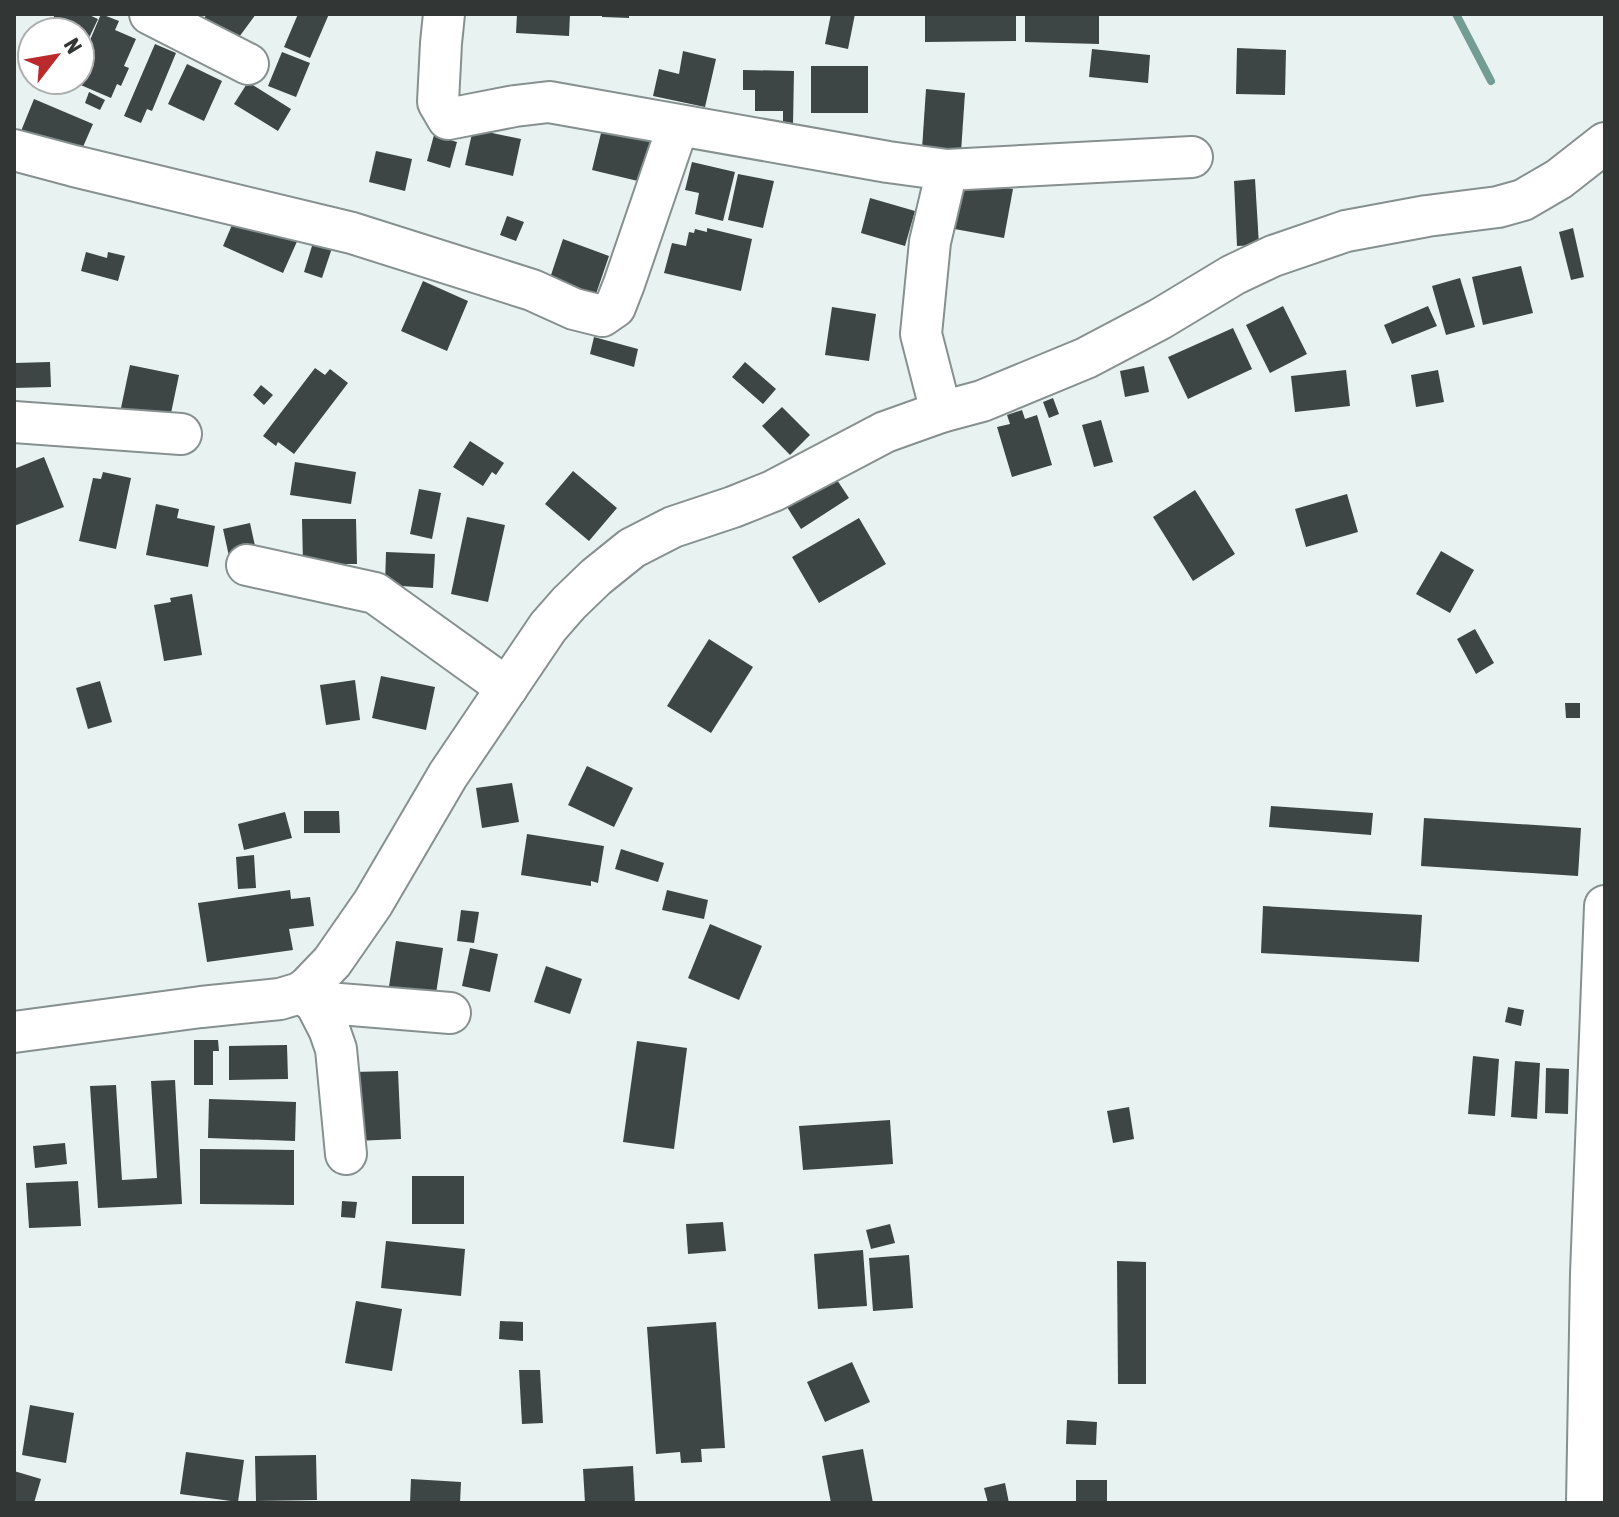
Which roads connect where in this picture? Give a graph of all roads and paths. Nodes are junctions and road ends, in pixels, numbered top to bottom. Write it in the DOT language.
graph roads {
  1 [pos="150,14"];
  2 [pos="444,14"];
  3 [pos="248,64"];
  4 [pos="678,126"];
  5 [pos="1605,143"];
  6 [pos="14,150"];
  7 [pos="1192,157"];
  8 [pos="947,170"];
  9 [pos="941,412"];
  10 [pos="14,422"];
  11 [pos="181,434"];
  12 [pos="247,565"];
  13 [pos="507,688"];
  14 [pos="1605,906"];
  15 [pos="307,997"];
  16 [pos="450,1013"];
  17 [pos="14,1032"];
  18 [pos="346,1154"];
  19 [pos="1587,1503"];
  1 -- 3 [label="street"];
  2 -- 4 [label="street"];
  4 -- 6 [label="street"];
  4 -- 8 [label="street"];
  5 -- 9 [label="street"];
  7 -- 8 [label="street"];
  8 -- 9 [label="street"];
  9 -- 13 [label="street"];
  10 -- 11 [label="street"];
  12 -- 13 [label="street"];
  13 -- 15 [label="street"];
  14 -- 19 [label="street"];
  15 -- 16 [label="street"];
  15 -- 17 [label="street"];
  15 -- 18 [label="street"];
}
